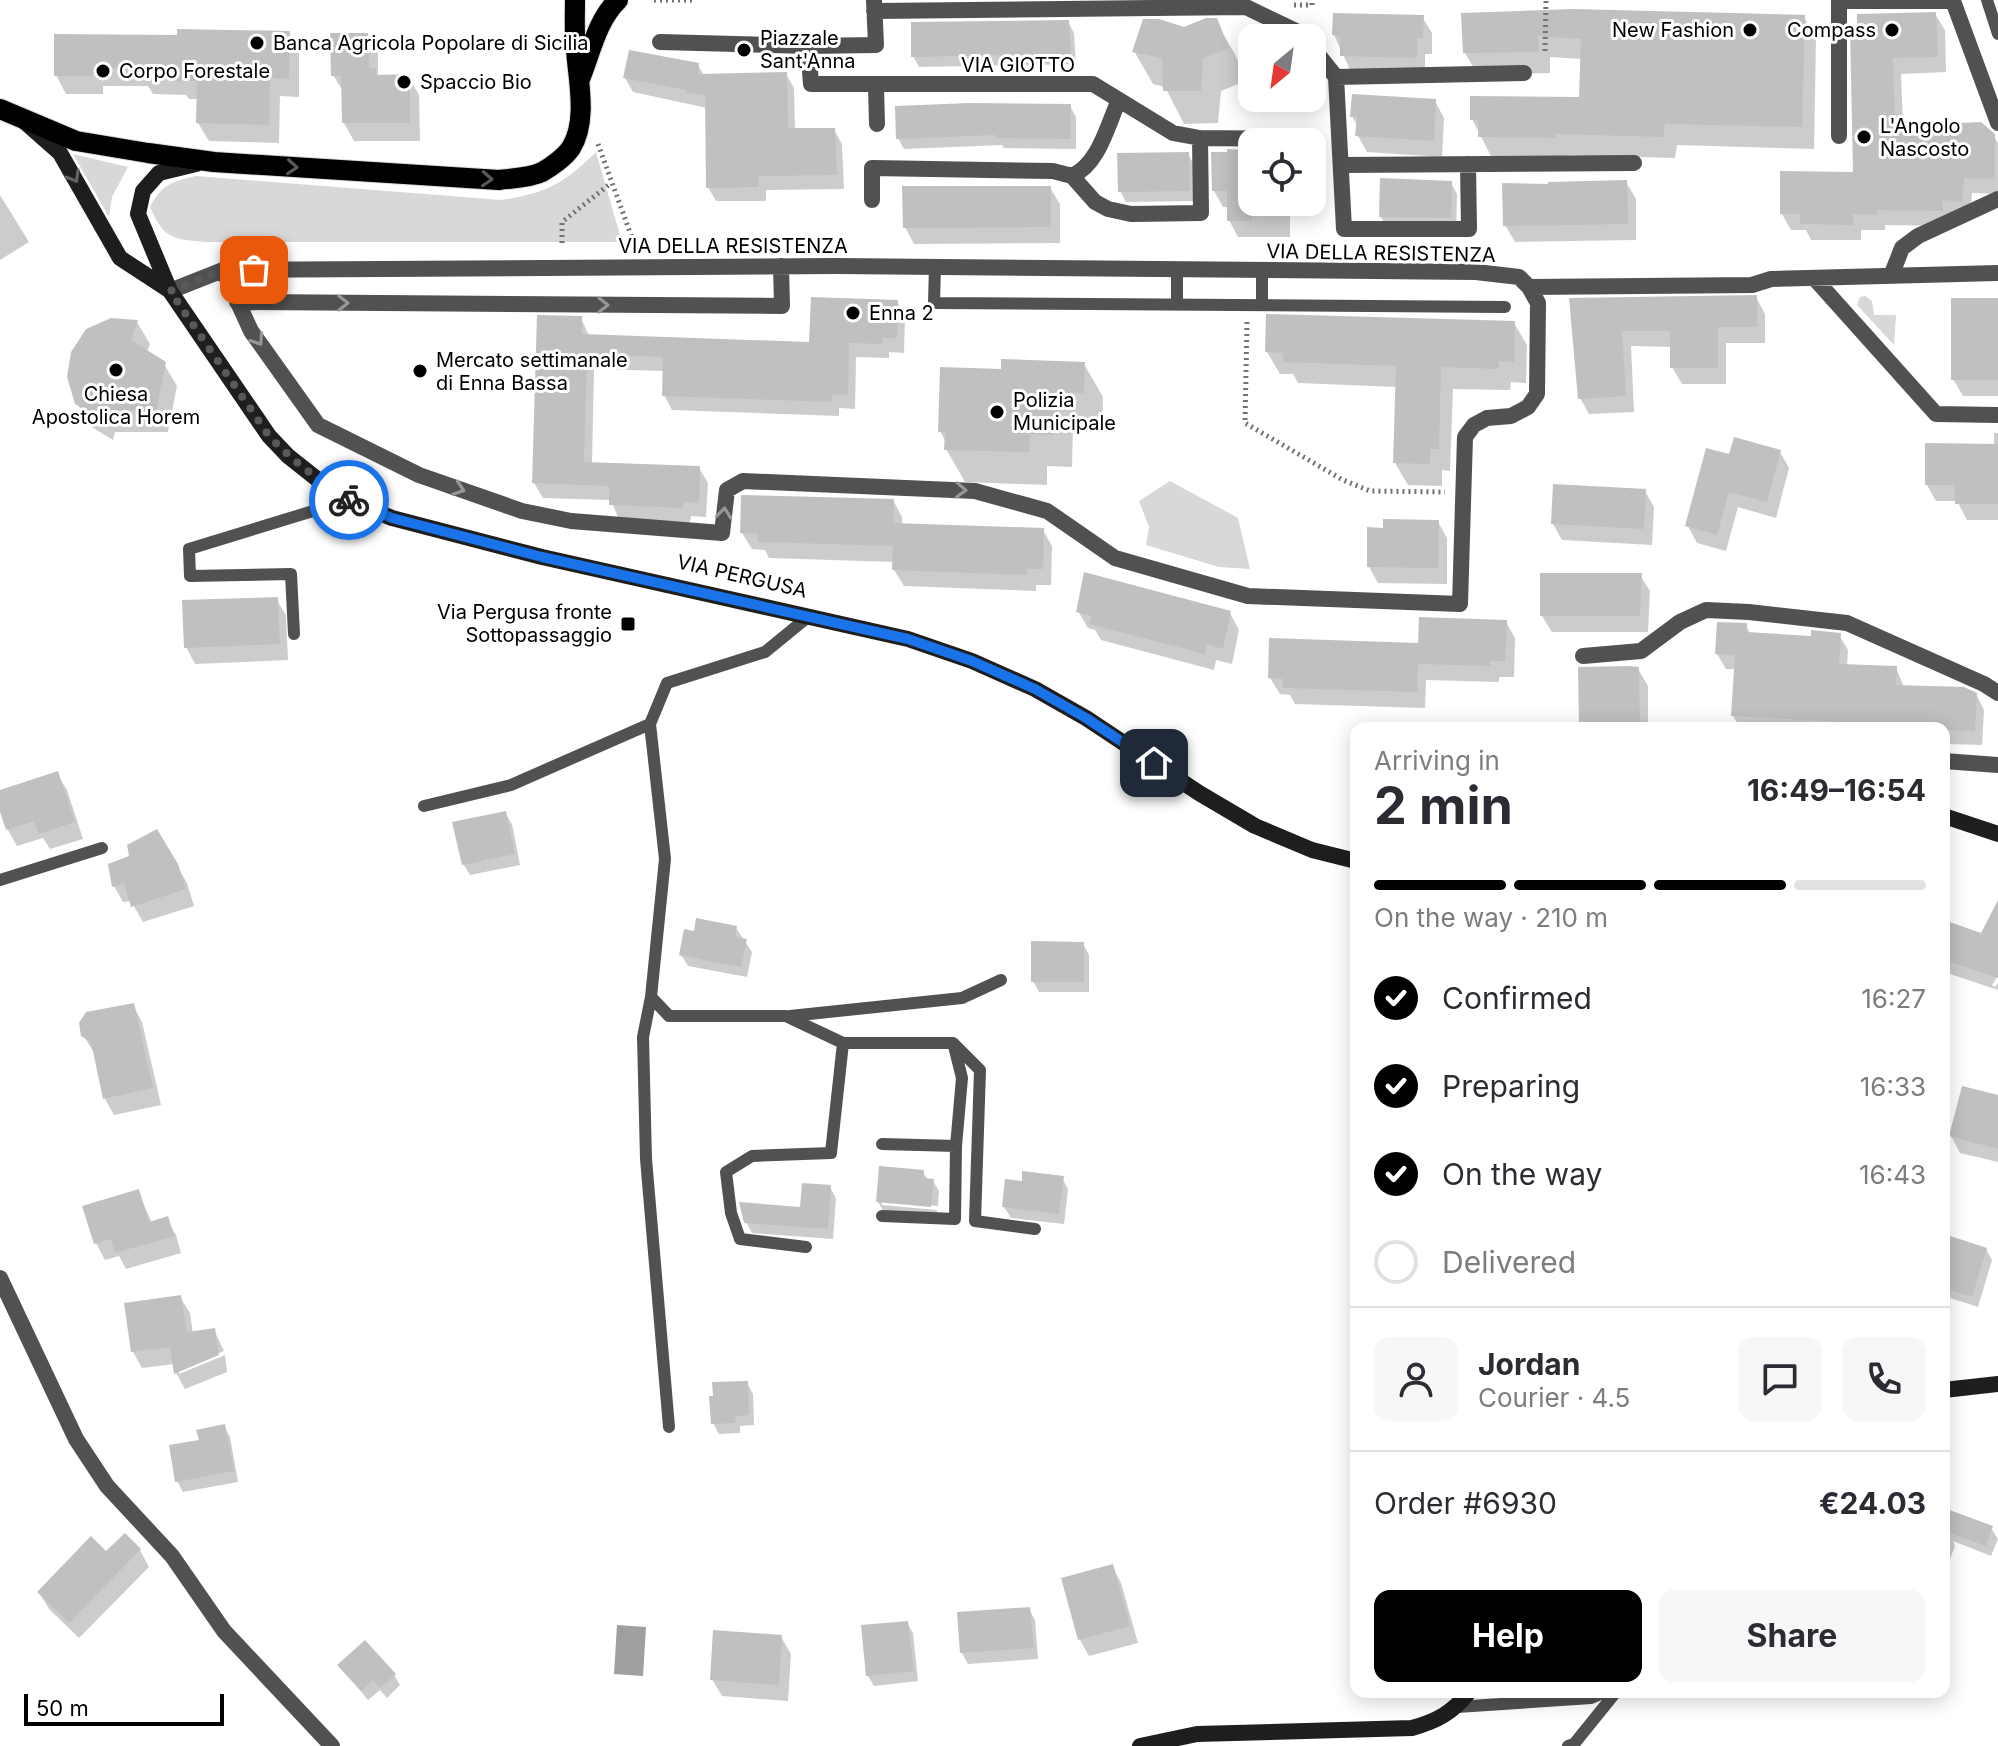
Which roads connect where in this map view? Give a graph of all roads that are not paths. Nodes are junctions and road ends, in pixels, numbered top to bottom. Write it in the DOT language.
graph roads {
  1 [pos="575,0"];
  2 [pos="618,0"];
  3 [pos="1839,0"];
  4 [pos="1987,0"];
  5 [pos="1953,1"];
  6 [pos="874,5"];
  7 [pos="1281,24"];
  8 [pos="1998,34"];
  9 [pos="660,42"];
  10 [pos="808,46"];
  11 [pos="1326,64"];
  12 [pos="1524,73"];
  13 [pos="1336,77"];
  14 [pos="580,79"];
  15 [pos="876,86"];
  16 [pos="1119,100"];
  17 [pos="0,109"];
  18 [pos="22,120"];
  19 [pos="1998,123"];
  20 [pos="877,124"];
  21 [pos="1839,136"];
  22 [pos="1200,138"];
  23 [pos="1238,138"];
  24 [pos="214,162"];
  25 [pos="1634,163"];
  26 [pos="1468,164"];
  27 [pos="1341,165"];
  28 [pos="1072,176"];
  29 [pos="1998,199"];
  30 [pos="872,200"];
  31 [pos="781,266"];
  32 [pos="935,266"];
  33 [pos="1177,269"];
  34 [pos="223,270"];
  35 [pos="1262,270"];
  36 [pos="1998,273"];
  37 [pos="1891,276"];
  38 [pos="1815,279"];
  39 [pos="1529,287"];
  40 [pos="170,291"];
  41 [pos="237,302"];
  42 [pos="1177,304"];
  43 [pos="1262,305"];
  44 [pos="1505,307"];
  45 [pos="1998,415"];
  46 [pos="349,500"];
  47 [pos="809,616"];
  48 [pos="294,634"];
  49 [pos="1583,656"];
  50 [pos="1998,693"];
  51 [pos="650,724"];
  52 [pos="1950,761"];
  53 [pos="1998,765"];
  54 [pos="424,806"];
  55 [pos="1950,818"];
  56 [pos="1998,834"];
  57 [pos="102,848"];
  58 [pos="1350,860"];
  59 [pos="0,880"];
  60 [pos="1001,980"];
  61 [pos="651,997"];
  62 [pos="786,1016"];
  63 [pos="843,1043"];
  64 [pos="953,1043"];
  65 [pos="882,1144"];
  66 [pos="956,1146"];
  67 [pos="882,1216"];
  68 [pos="1035,1229"];
  69 [pos="806,1247"];
  70 [pos="0,1278"];
  71 [pos="1998,1384"];
  72 [pos="1950,1389"];
  73 [pos="669,1427"];
  74 [pos="1464,1698"];
  75 [pos="1591,1698"];
  76 [pos="1611,1698"];
  77 [pos="1457,1707"];
  78 [pos="1572,1745"];
  79 [pos="332,1746"];
  80 [pos="1140,1746"];
  1 -- 14 [label="main road"];
  2 -- 14 [label="main road"];
  3 -- 5 [label="street"];
  3 -- 21 [label="street"];
  4 -- 8 [label="lane"];
  5 -- 19 [label="street"];
  6 -- 7 [label="street"];
  6 -- 10 [label="street"];
  9 -- 10 [label="street"];
  10 -- 15 [label="street, VIA GIOTTO"];
  11 -- 13 [label="street"];
  12 -- 13 [label="street"];
  13 -- 27 [label="street"];
  24 -- 14 [label="main road, one-way"];
  15 -- 16 [label="street, VIA GIOTTO"];
  15 -- 20 [label="street"];
  16 -- 22 [label="street, VIA GIOTTO"];
  16 -- 28 [label="street"];
  17 -- 18 [label="main road"];
  18 -- 24 [label="main road"];
  18 -- 40 [label="main road, one-way"];
  22 -- 23 [label="street, VIA GIOTTO"];
  22 -- 28 [label="street"];
  24 -- 40 [label="main road"];
  25 -- 26 [label="street"];
  26 -- 27 [label="street"];
  26 -- 27 [label="street"];
  28 -- 30 [label="street"];
  29 -- 37 [label="street"];
  31 -- 32 [label="street, VIA DELLA RESISTENZA"];
  31 -- 34 [label="street, VIA DELLA RESISTENZA"];
  41 -- 31 [label="street, one-way"];
  32 -- 33 [label="street, VIA DELLA RESISTENZA"];
  32 -- 42 [label="lane"];
  33 -- 35 [label="street, VIA DELLA RESISTENZA"];
  33 -- 42 [label="lane"];
  34 -- 40 [label="street, VIA DELLA RESISTENZA"];
  34 -- 41 [label="street"];
  35 -- 39 [label="street, VIA DELLA RESISTENZA"];
  35 -- 43 [label="lane"];
  36 -- 37 [label="street"];
  37 -- 38 [label="street"];
  38 -- 39 [label="street"];
  38 -- 45 [label="street"];
  41 -- 39 [label="street, one-way"];
  40 -- 46 [label="main road, VIA PERGUSA"];
  42 -- 43 [label="lane"];
  43 -- 44 [label="lane"];
  46 -- 47 [label="main road, VIA PERGUSA"];
  46 -- 48 [label="lane"];
  47 -- 51 [label="lane"];
  47 -- 58 [label="main road, VIA PERGUSA"];
  49 -- 50 [label="street"];
  51 -- 54 [label="lane"];
  51 -- 61 [label="lane"];
  52 -- 53 [label="street"];
  55 -- 56 [label="main road"];
  57 -- 59 [label="lane"];
  60 -- 62 [label="lane"];
  61 -- 62 [label="lane"];
  61 -- 73 [label="lane"];
  62 -- 63 [label="lane"];
  63 -- 64 [label="lane"];
  63 -- 69 [label="lane"];
  64 -- 66 [label="lane"];
  64 -- 68 [label="lane"];
  65 -- 66 [label="lane"];
  66 -- 67 [label="lane"];
  70 -- 79 [label="street"];
  71 -- 72 [label="main road"];
  74 -- 77 [label="main road"];
  75 -- 77 [label="lane"];
  76 -- 78 [label="lane"];
  77 -- 80 [label="main road"];
}
